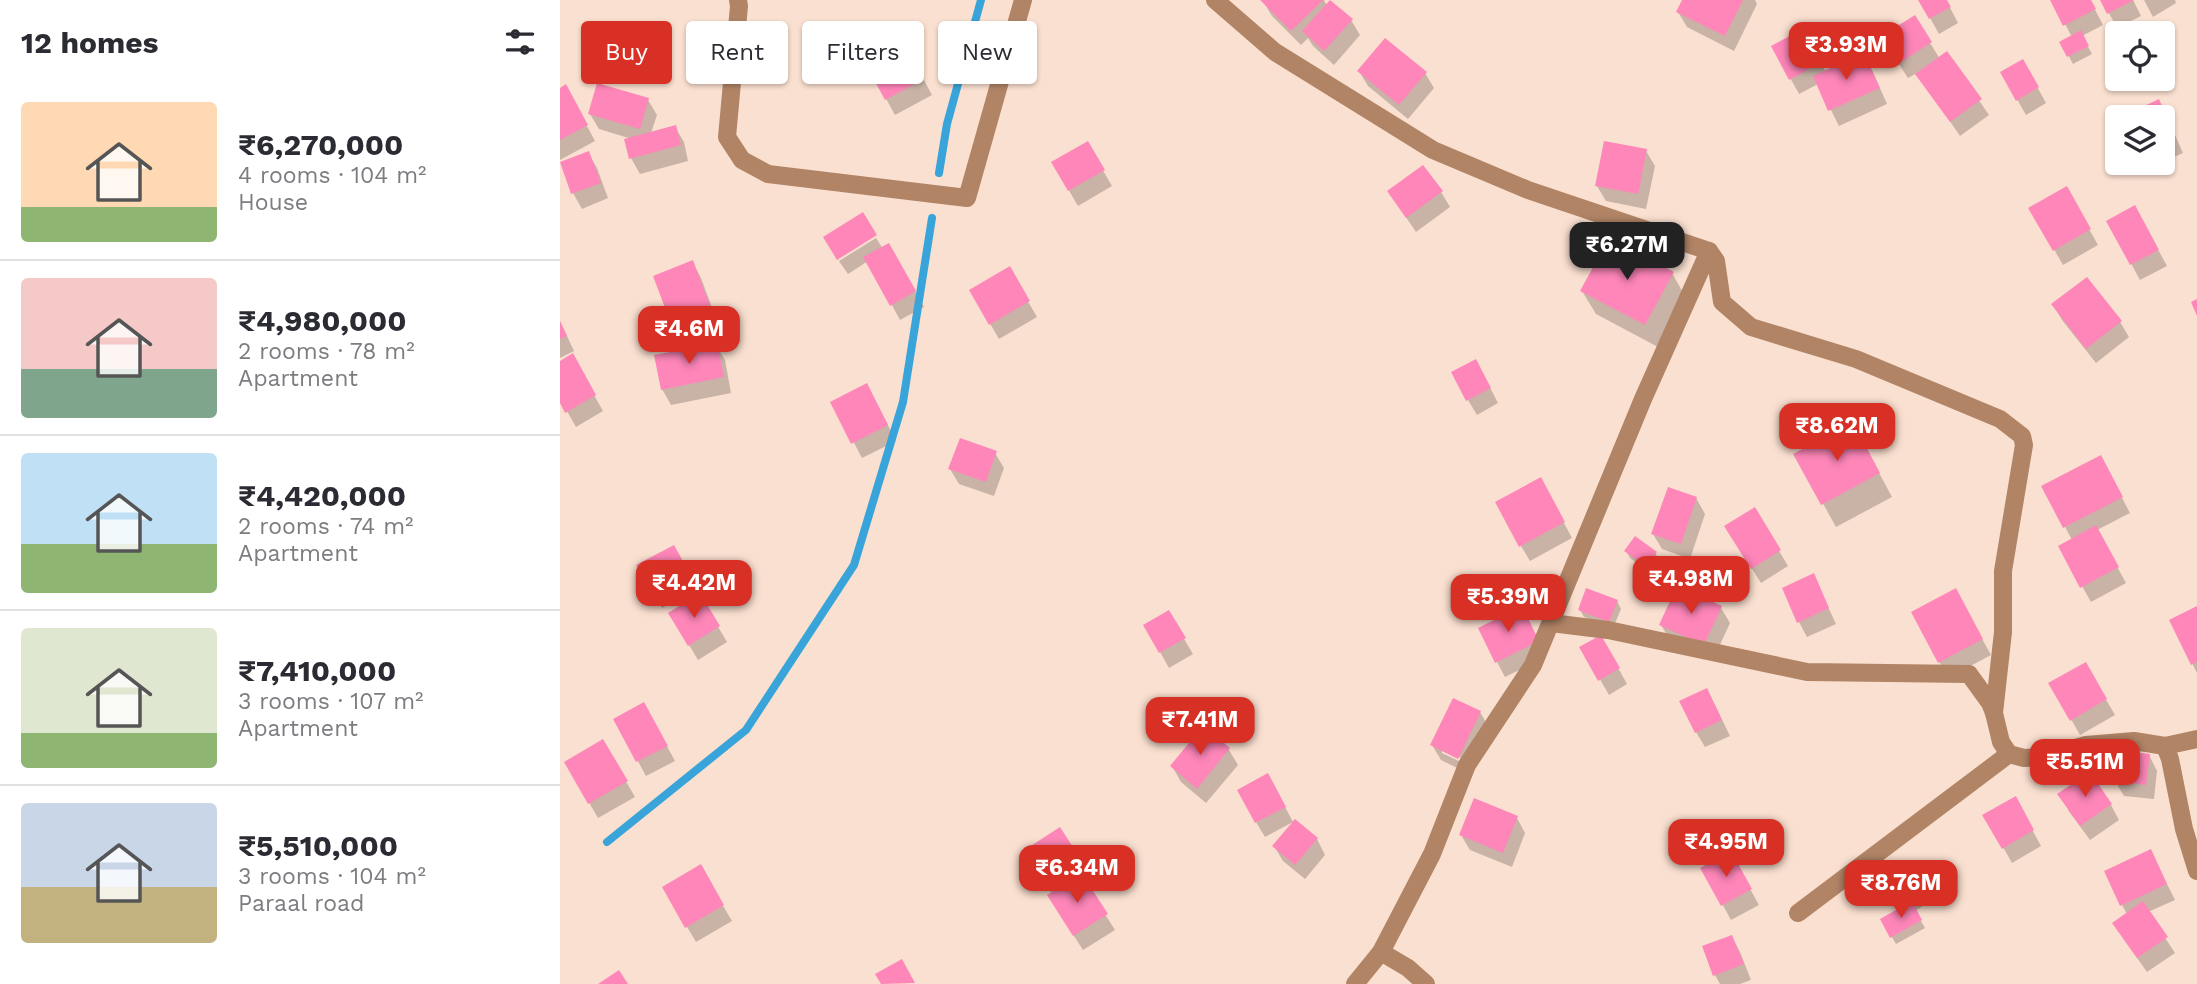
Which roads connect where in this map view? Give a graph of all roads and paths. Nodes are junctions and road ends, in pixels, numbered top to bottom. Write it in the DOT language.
graph roads {
  1 [pos="738,0"];
  2 [pos="1023,0"];
  3 [pos="1215,0"];
  4 [pos="1709,251"];
  5 [pos="1551,623"];
  6 [pos="1994,713"];
  7 [pos="2197,739"];
  8 [pos="2165,746"];
  9 [pos="2009,754"];
  10 [pos="2197,870"];
  11 [pos="1798,913"];
  12 [pos="1381,952"];
  13 [pos="1355,984"];
  14 [pos="1426,984"];
  1 -- 2 [label="street"];
  3 -- 4 [label="street"];
  4 -- 5 [label="street"];
  4 -- 6 [label="street"];
  5 -- 6 [label="street"];
  5 -- 12 [label="street"];
  6 -- 9 [label="street"];
  7 -- 8 [label="street"];
  8 -- 9 [label="street"];
  8 -- 10 [label="street"];
  9 -- 11 [label="street"];
  12 -- 13 [label="street"];
  12 -- 14 [label="street"];
}
